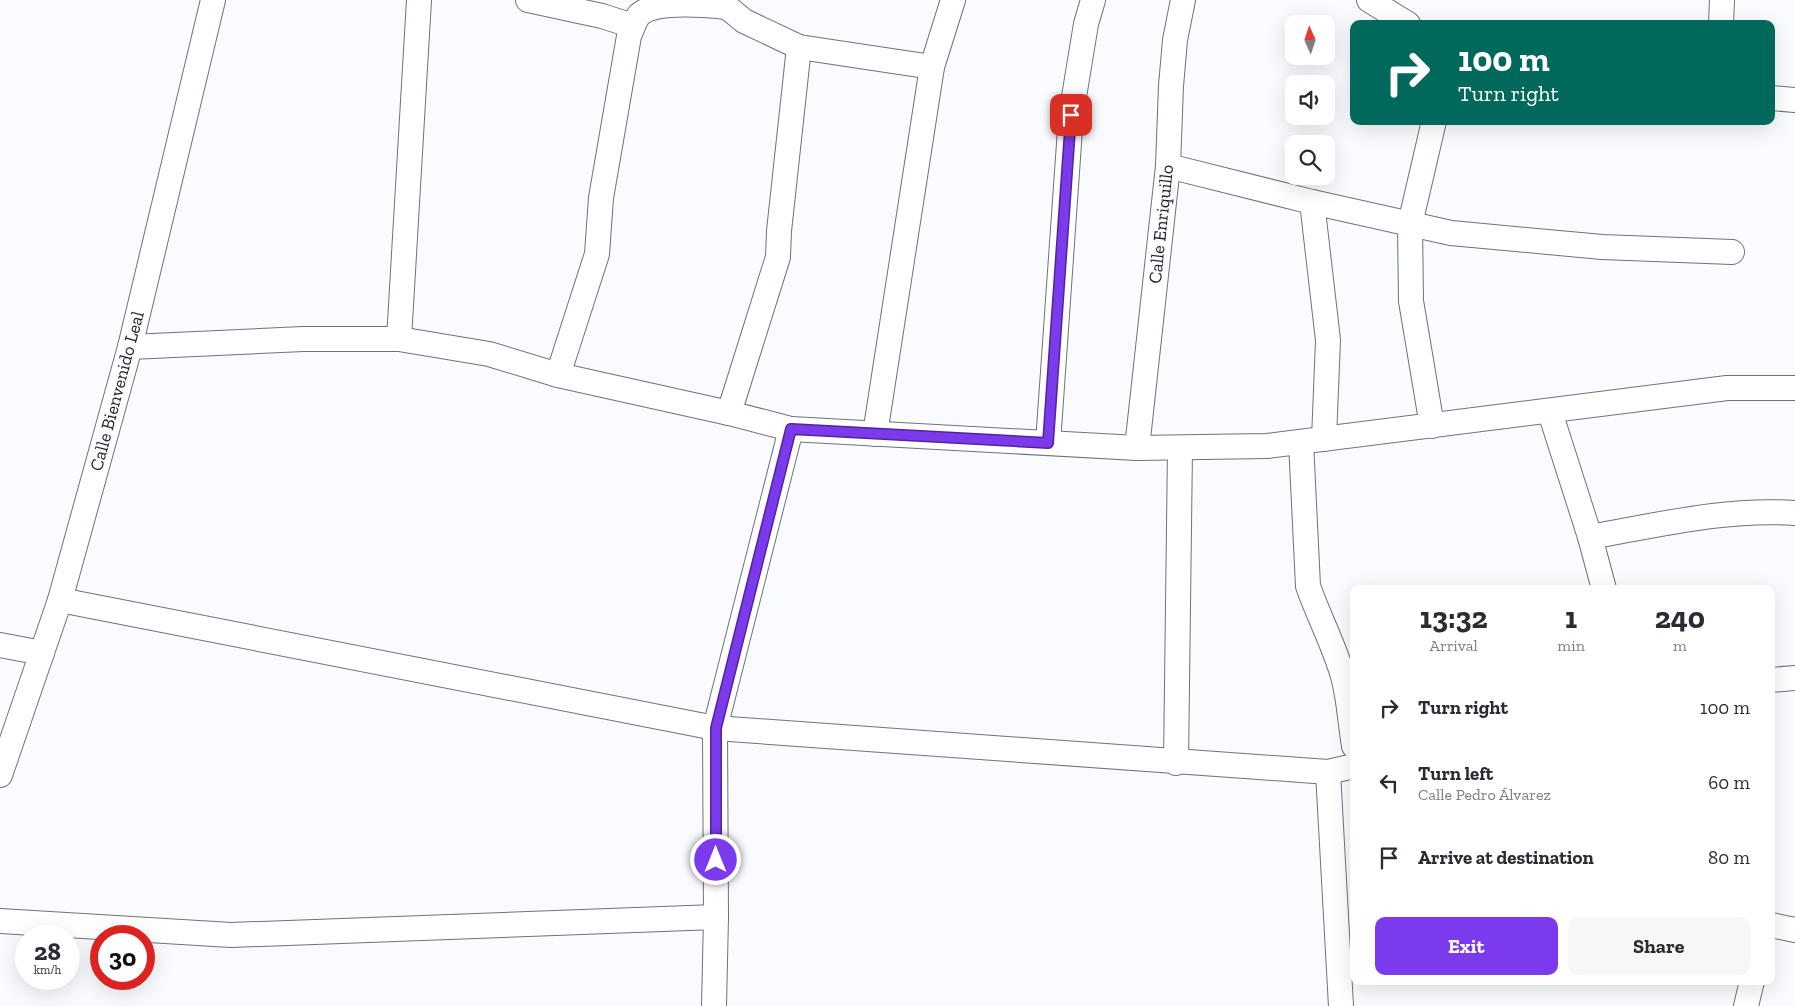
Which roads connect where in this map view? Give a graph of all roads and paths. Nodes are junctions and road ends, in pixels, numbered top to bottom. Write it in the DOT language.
graph roads {
  1 [pos="213,0"];
  2 [pos="419,0"];
  3 [pos="528,0"];
  4 [pos="953,0"];
  5 [pos="1093,0"];
  6 [pos="1183,0"];
  7 [pos="1370,0"];
  8 [pos="1722,0"];
  9 [pos="726,4"];
  10 [pos="1402,20"];
  11 [pos="1721,20"];
  12 [pos="633,26"];
  13 [pos="799,47"];
  14 [pos="932,67"];
  15 [pos="1775,98"];
  16 [pos="1795,100"];
  17 [pos="1433,125"];
  18 [pos="1168,166"];
  19 [pos="1312,202"];
  20 [pos="1410,224"];
  21 [pos="1732,252"];
  22 [pos="399,339"];
  23 [pos="130,348"];
  24 [pos="558,375"];
  25 [pos="1795,388"];
  26 [pos="1550,412"];
  27 [pos="730,413"];
  28 [pos="1432,426"];
  29 [pos="791,429"];
  30 [pos="875,434"];
  31 [pos="1312,441"];
  32 [pos="1048,443"];
  33 [pos="1137,448"];
  34 [pos="1180,448"];
  35 [pos="1795,513"];
  36 [pos="1590,537"];
  37 [pos="1603,585"];
  38 [pos="60,600"];
  39 [pos="0,645"];
  40 [pos="42,653"];
  41 [pos="1795,678"];
  42 [pos="1775,680"];
  43 [pos="1350,720"];
  44 [pos="716,728"];
  45 [pos="1176,762"];
  46 [pos="1350,767"];
  47 [pos="1328,772"];
  48 [pos="0,775"];
  49 [pos="716,917"];
  50 [pos="0,921"];
  51 [pos="1775,926"];
  52 [pos="1795,930"];
  53 [pos="1751,985"];
  54 [pos="714,1006"];
  55 [pos="1341,1006"];
  56 [pos="1746,1006"];
  1 -- 23 [label="street, Calle Bienvenido Leal"];
  2 -- 22 [label="street"];
  3 -- 12 [label="street"];
  4 -- 14 [label="street"];
  5 -- 32 [label="street"];
  6 -- 18 [label="street, Calle Enriquillo"];
  7 -- 10 [label="street"];
  8 -- 11 [label="street"];
  9 -- 12 [label="street"];
  9 -- 13 [label="street"];
  12 -- 24 [label="street"];
  13 -- 14 [label="street"];
  13 -- 27 [label="street"];
  14 -- 30 [label="street"];
  15 -- 16 [label="street"];
  17 -- 20 [label="street"];
  18 -- 19 [label="street"];
  18 -- 33 [label="street, Calle Enriquillo"];
  19 -- 20 [label="street"];
  19 -- 31 [label="street"];
  20 -- 21 [label="street"];
  20 -- 28 [label="street"];
  22 -- 23 [label="street"];
  22 -- 24 [label="street"];
  23 -- 38 [label="street, Calle Bienvenido Leal"];
  24 -- 27 [label="street"];
  25 -- 26 [label="street"];
  26 -- 28 [label="street"];
  26 -- 36 [label="street"];
  27 -- 29 [label="street"];
  28 -- 31 [label="street"];
  29 -- 30 [label="street"];
  29 -- 44 [label="street"];
  30 -- 32 [label="street"];
  31 -- 34 [label="street"];
  31 -- 43 [label="street"];
  32 -- 33 [label="street"];
  33 -- 34 [label="street"];
  34 -- 45 [label="street"];
  35 -- 36 [label="street"];
  36 -- 37 [label="street"];
  38 -- 40 [label="street, Calle Bienvenido Leal"];
  38 -- 44 [label="street"];
  39 -- 40 [label="street"];
  40 -- 48 [label="street, Calle Bienvenido Leal"];
  41 -- 42 [label="street"];
  44 -- 45 [label="street"];
  44 -- 49 [label="street"];
  45 -- 47 [label="street"];
  46 -- 47 [label="street"];
  47 -- 55 [label="street"];
  49 -- 50 [label="street"];
  49 -- 54 [label="street"];
  51 -- 52 [label="street"];
  53 -- 56 [label="street"];
}
